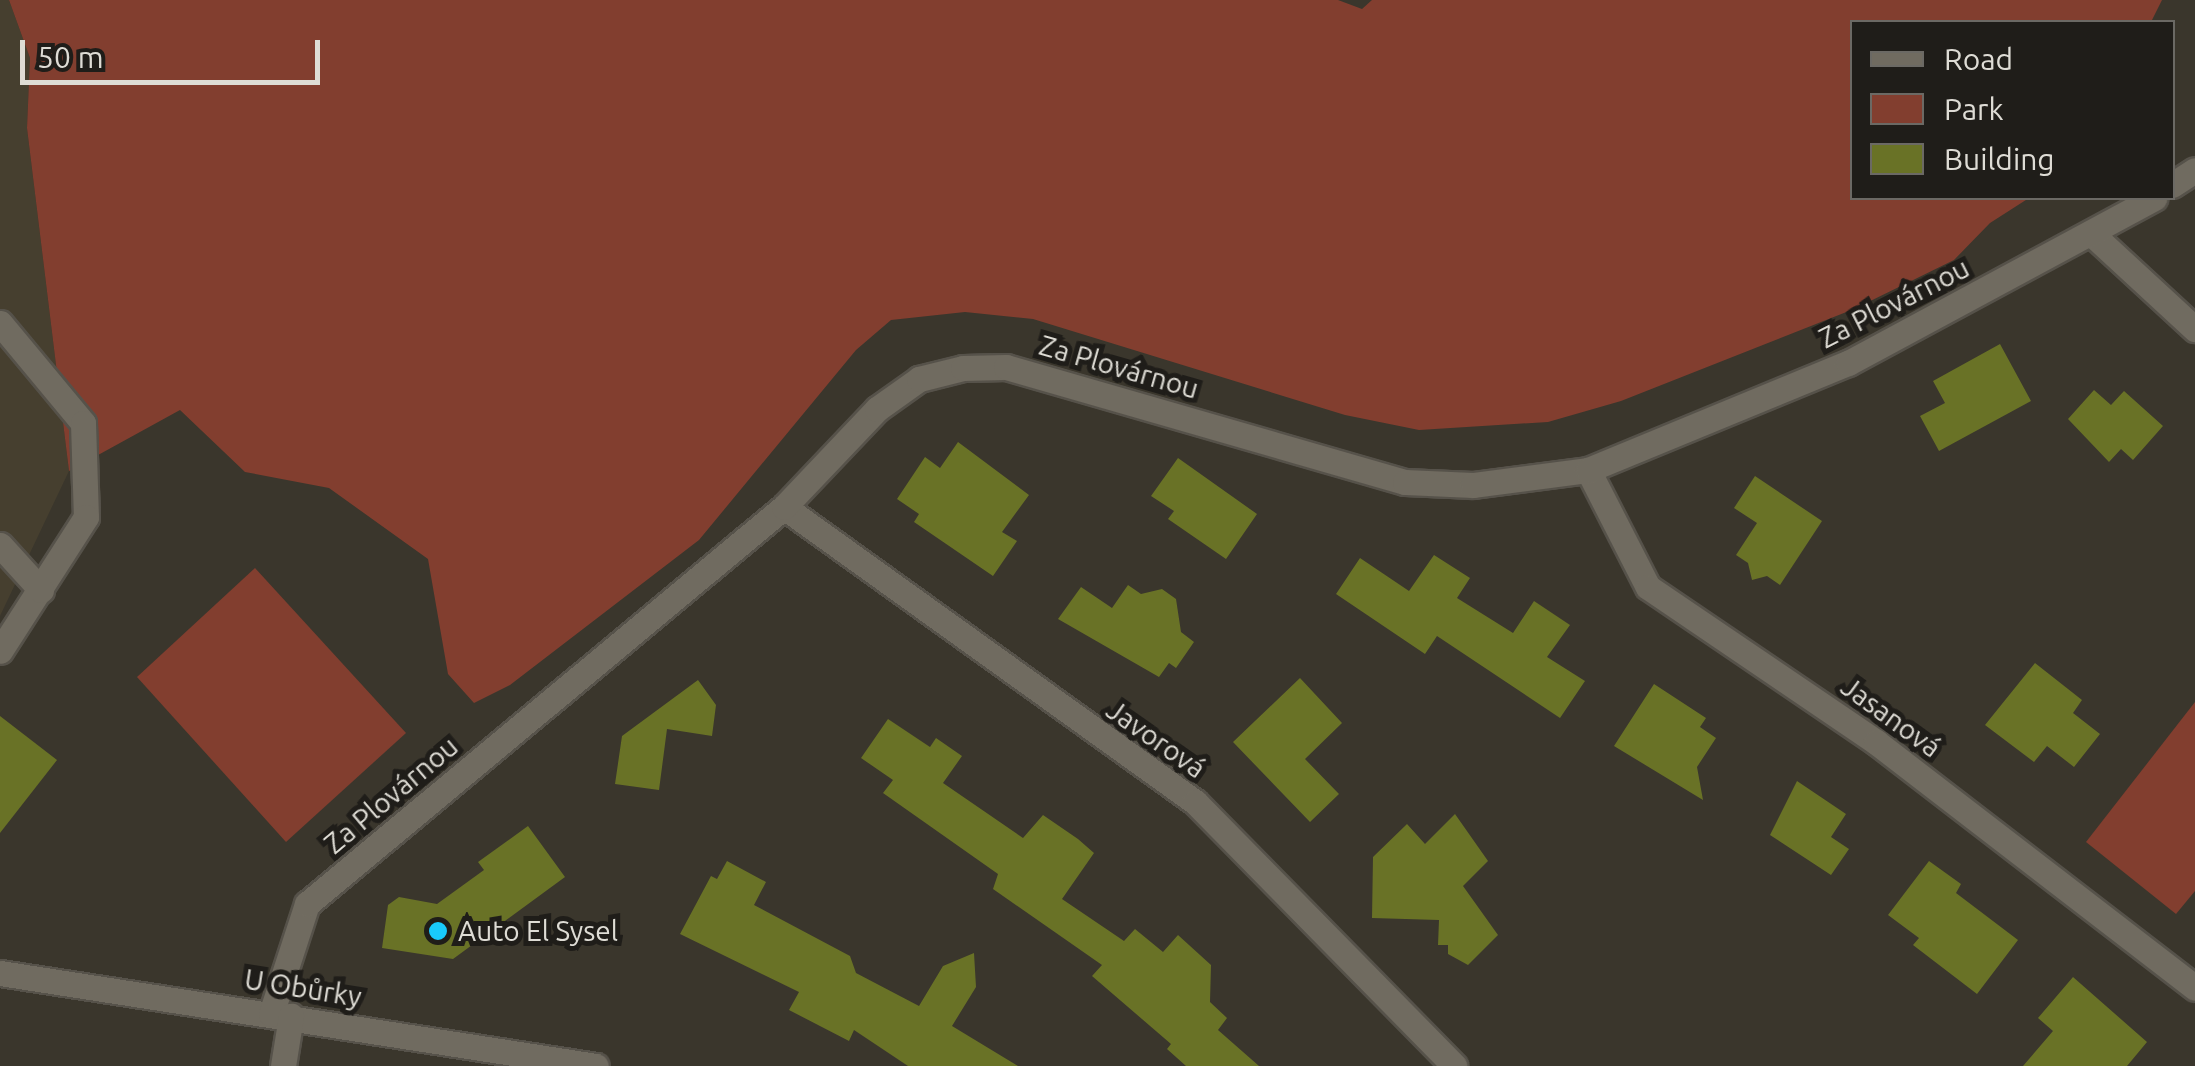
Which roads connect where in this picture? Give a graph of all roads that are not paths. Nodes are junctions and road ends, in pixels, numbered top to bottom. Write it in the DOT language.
graph roads {
  1 [pos="2151,200"];
  2 [pos="2092,236"];
  3 [pos="0,322"];
  4 [pos="2195,329"];
  5 [pos="1588,470"];
  6 [pos="784,507"];
  7 [pos="0,545"];
  8 [pos="42,590"];
  9 [pos="0,651"];
  10 [pos="0,973"];
  11 [pos="2195,988"];
  12 [pos="281,1015"];
  13 [pos="283,1066"];
  14 [pos="596,1066"];
  15 [pos="1454,1066"];
  1 -- 2 [label="street, Za Plovárnou"];
  2 -- 4 [label="street"];
  2 -- 5 [label="street, Za Plovárnou"];
  3 -- 8 [label="street"];
  5 -- 6 [label="street, Za Plovárnou"];
  5 -- 11 [label="street, Jasanová"];
  6 -- 12 [label="street, Za Plovárnou"];
  6 -- 15 [label="street, Javorová"];
  7 -- 8 [label="street"];
  8 -- 9 [label="street"];
  10 -- 12 [label="street, U Obůrky"];
  12 -- 13 [label="street, Za Plovárnou"];
  12 -- 14 [label="street, U Obůrky"];
}
